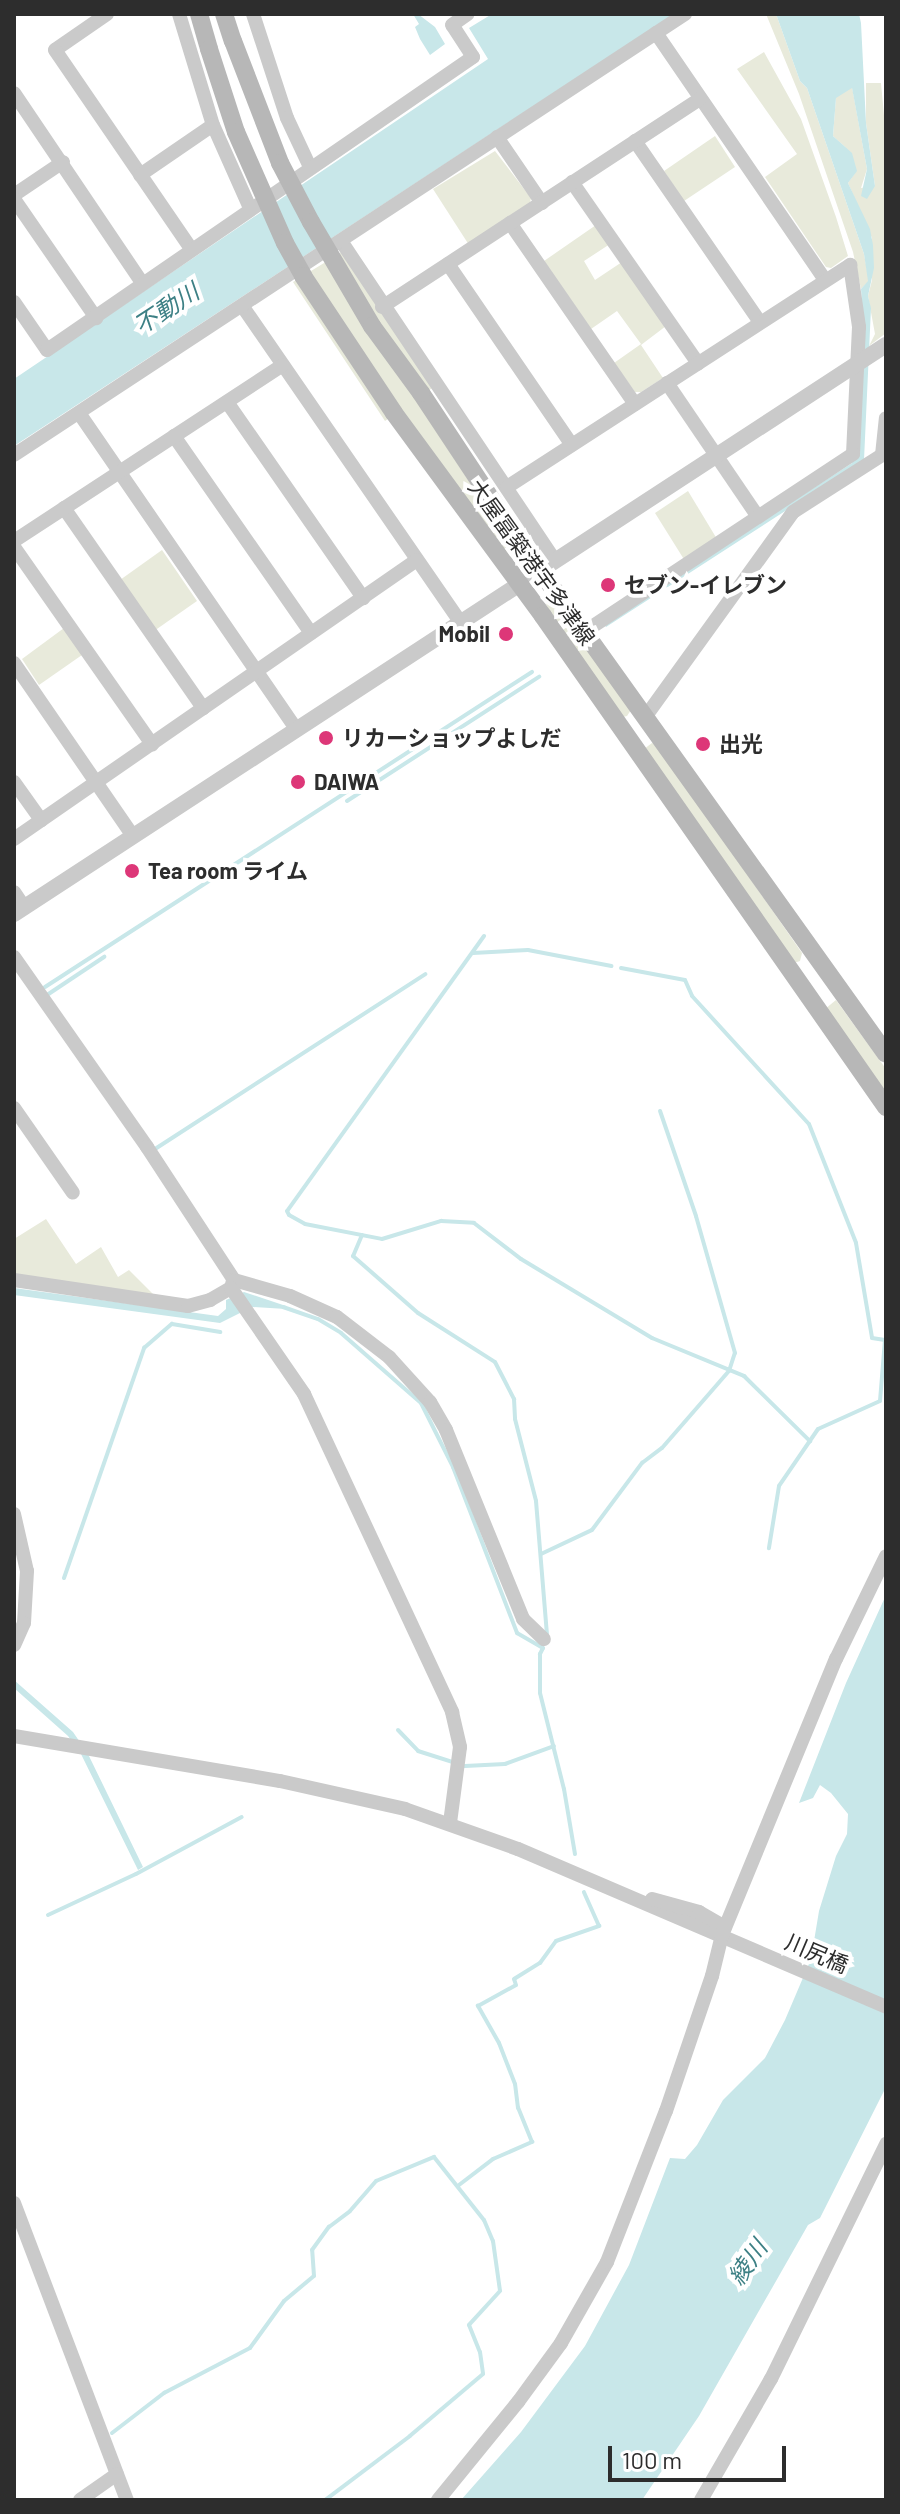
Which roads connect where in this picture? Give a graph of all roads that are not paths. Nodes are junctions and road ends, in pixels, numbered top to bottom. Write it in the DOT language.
graph roads {
  1 [pos="107,14"];
  2 [pos="179,14"];
  3 [pos="199,14"];
  4 [pos="224,14"];
  5 [pos="253,14"];
  6 [pos="468,14"];
  7 [pos="685,14"];
  8 [pos="656,33"];
  9 [pos="14,93"];
  10 [pos="700,99"];
  11 [pos="213,125"];
  12 [pos="497,137"];
  13 [pos="635,141"];
  14 [pos="63,162"];
  15 [pos="310,167"];
  16 [pos="140,175"];
  17 [pos="572,182"];
  18 [pos="14,197"];
  19 [pos="542,203"];
  20 [pos="250,208"];
  21 [pos="510,223"];
  22 [pos="341,241"];
  23 [pos="192,250"];
  24 [pos="448,264"];
  25 [pos="825,280"];
  26 [pos="143,284"];
  27 [pos="14,302"];
  28 [pos="243,307"];
  29 [pos="382,307"];
  30 [pos="96,318"];
  31 [pos="760,322"];
  32 [pos="886,345"];
  33 [pos="698,363"];
  34 [pos="858,363"];
  35 [pos="283,365"];
  36 [pos="667,383"];
  37 [pos="227,402"];
  38 [pos="635,404"];
  39 [pos="79,413"];
  40 [pos="886,418"];
  41 [pos="174,436"];
  42 [pos="572,445"];
  43 [pos="14,455"];
  44 [pos="716,455"];
  45 [pos="118,472"];
  46 [pos="507,487"];
  47 [pos="64,508"];
  48 [pos="758,517"];
  49 [pos="14,541"];
  50 [pos="14,547"];
  51 [pos="417,560"];
  52 [pos="548,566"];
  53 [pos="520,584"];
  54 [pos="363,598"];
  55 [pos="460,622"];
  56 [pos="586,631"];
  57 [pos="311,633"];
  58 [pos="14,663"];
  59 [pos="256,671"];
  60 [pos="203,708"];
  61 [pos="646,716"];
  62 [pos="296,729"];
  63 [pos="628,741"];
  64 [pos="152,744"];
  65 [pos="14,782"];
  66 [pos="96,782"];
  67 [pos="41,820"];
  68 [pos="133,836"];
  69 [pos="14,839"];
  70 [pos="14,892"];
  71 [pos="19,910"];
  72 [pos="14,957"];
  73 [pos="816,957"];
  74 [pos="791,975"];
  75 [pos="886,1054"];
  76 [pos="886,1107"];
  77 [pos="14,1108"];
  78 [pos="73,1193"];
  79 [pos="14,1280"];
  80 [pos="233,1287"];
  81 [pos="14,1514"];
  82 [pos="886,1556"];
  83 [pos="544,1639"];
  84 [pos="14,1645"];
  85 [pos="14,1736"];
  86 [pos="450,1823"];
  87 [pos="726,1934"];
  88 [pos="886,2007"];
  89 [pos="886,2144"];
  90 [pos="14,2203"];
  91 [pos="117,2474"];
  92 [pos="80,2500"];
  93 [pos="127,2500"];
  94 [pos="438,2500"];
  95 [pos="701,2500"];
  1 -- 16 [label="street"];
  2 -- 11 [label="street"];
  3 -- 53 [label="main road, 大屋冨築港宇多津線, bridge"];
  4 -- 52 [label="main road, 大屋冨築港宇多津線, bridge"];
  5 -- 15 [label="street"];
  6 -- 15 [label="street"];
  7 -- 8 [label="street"];
  8 -- 10 [label="street"];
  8 -- 12 [label="street"];
  9 -- 14 [label="street"];
  10 -- 13 [label="street"];
  10 -- 25 [label="street"];
  11 -- 16 [label="street"];
  11 -- 20 [label="street"];
  12 -- 19 [label="street"];
  12 -- 22 [label="street"];
  13 -- 17 [label="street"];
  13 -- 31 [label="street"];
  14 -- 18 [label="street"];
  14 -- 26 [label="street"];
  15 -- 20 [label="street"];
  16 -- 23 [label="street"];
  17 -- 19 [label="street"];
  17 -- 33 [label="street"];
  18 -- 30 [label="street"];
  19 -- 21 [label="street"];
  20 -- 23 [label="street"];
  21 -- 24 [label="street"];
  21 -- 38 [label="street"];
  22 -- 28 [label="street"];
  22 -- 29 [label="street"];
  23 -- 26 [label="street"];
  24 -- 29 [label="street"];
  24 -- 42 [label="street"];
  25 -- 31 [label="street"];
  25 -- 34 [label="street"];
  26 -- 30 [label="street"];
  27 -- 30 [label="street"];
  28 -- 35 [label="street"];
  28 -- 39 [label="street"];
  29 -- 46 [label="street"];
  31 -- 33 [label="street"];
  32 -- 34 [label="street"];
  33 -- 36 [label="street"];
  34 -- 44 [label="street"];
  34 -- 48 [label="street"];
  35 -- 37 [label="street"];
  35 -- 51 [label="street"];
  36 -- 38 [label="street"];
  36 -- 44 [label="street"];
  37 -- 41 [label="street"];
  37 -- 54 [label="street"];
  38 -- 42 [label="street"];
  39 -- 43 [label="street"];
  39 -- 45 [label="street"];
  40 -- 61 [label="street"];
  41 -- 45 [label="street"];
  41 -- 57 [label="street"];
  42 -- 46 [label="street"];
  44 -- 48 [label="street"];
  44 -- 52 [label="street"];
  45 -- 47 [label="street"];
  45 -- 59 [label="street"];
  46 -- 52 [label="street"];
  47 -- 49 [label="street"];
  47 -- 60 [label="street"];
  48 -- 56 [label="street"];
  50 -- 64 [label="street"];
  51 -- 54 [label="street"];
  51 -- 55 [label="street"];
  52 -- 53 [label="street"];
  52 -- 56 [label="main road, 大屋冨築港宇多津線"];
  53 -- 55 [label="street"];
  53 -- 63 [label="main road, 大屋冨築港宇多津線"];
  54 -- 57 [label="street"];
  55 -- 62 [label="street"];
  56 -- 61 [label="main road, 大屋冨築港宇多津線"];
  57 -- 59 [label="street"];
  58 -- 66 [label="street"];
  59 -- 60 [label="street"];
  59 -- 62 [label="street"];
  60 -- 64 [label="street"];
  61 -- 63 [label="main road"];
  61 -- 73 [label="main road, 大屋冨築港宇多津線"];
  62 -- 68 [label="street"];
  63 -- 74 [label="main road, 大屋冨築港宇多津線"];
  64 -- 66 [label="street"];
  65 -- 67 [label="street"];
  66 -- 67 [label="street"];
  66 -- 68 [label="street"];
  67 -- 69 [label="street"];
  68 -- 71 [label="street"];
  70 -- 71 [label="street"];
  72 -- 80 [label="street"];
  73 -- 74 [label="main road"];
  73 -- 75 [label="main road, 大屋冨築港宇多津線"];
  74 -- 76 [label="main road, 大屋冨築港宇多津線"];
  77 -- 78 [label="street"];
  79 -- 80 [label="street"];
  80 -- 83 [label="street"];
  80 -- 86 [label="street"];
  81 -- 84 [label="street"];
  82 -- 87 [label="street"];
  85 -- 86 [label="street, 川尻橋"];
  86 -- 87 [label="street, 川尻橋"];
  87 -- 88 [label="street, 川尻橋"];
  87 -- 94 [label="street"];
  89 -- 95 [label="street"];
  90 -- 91 [label="street"];
  91 -- 92 [label="street"];
  91 -- 93 [label="street"];
}
